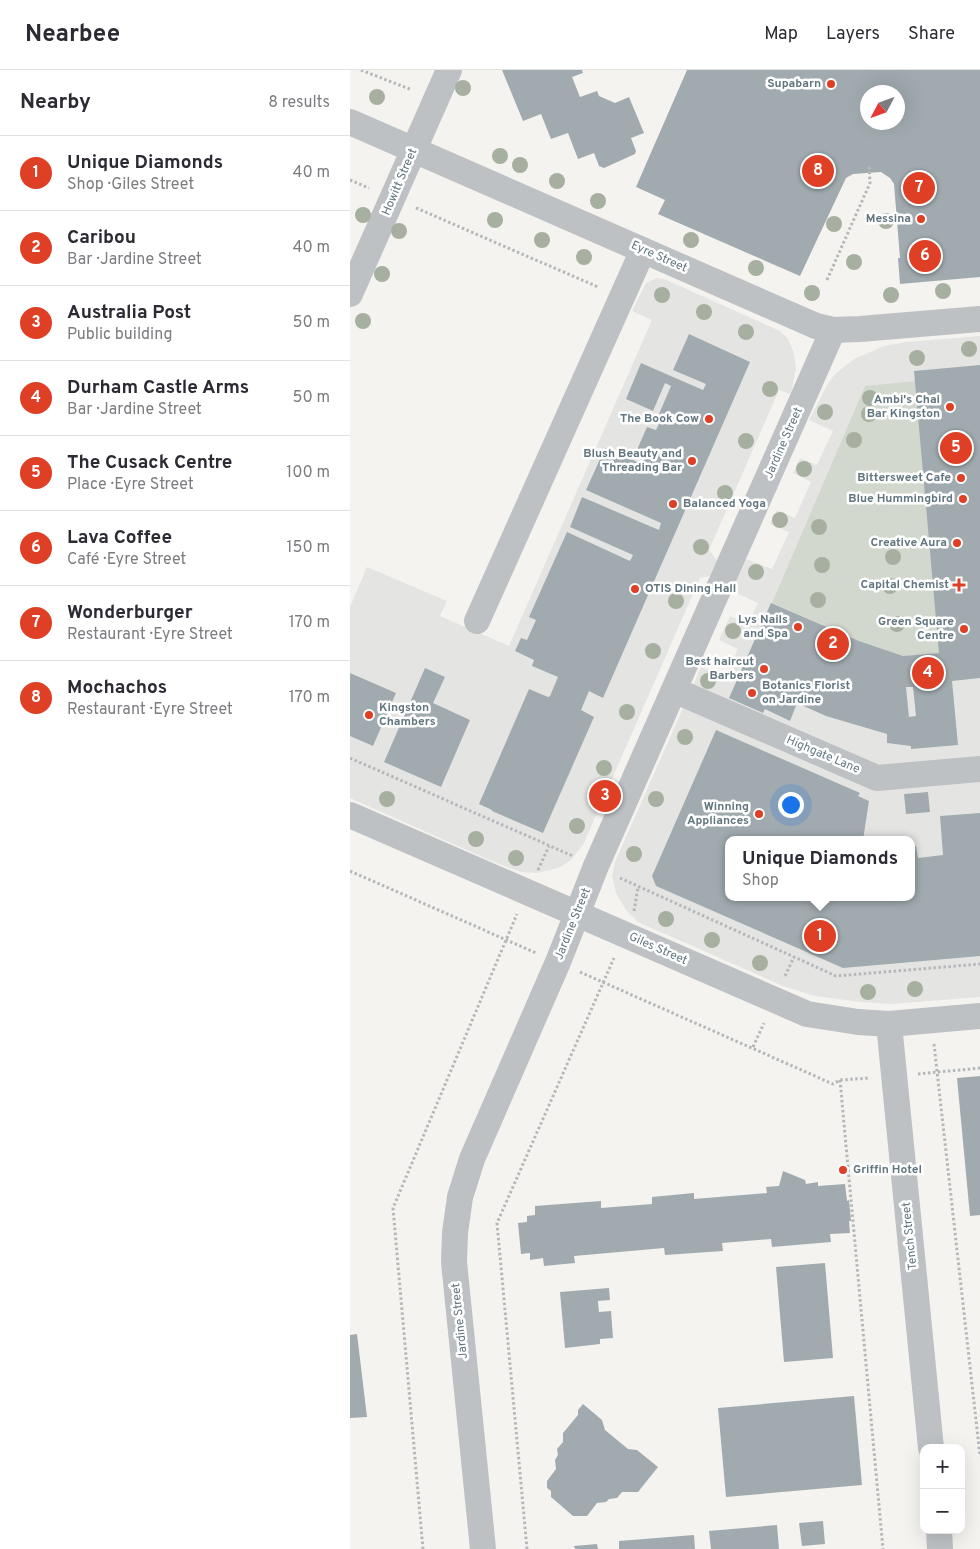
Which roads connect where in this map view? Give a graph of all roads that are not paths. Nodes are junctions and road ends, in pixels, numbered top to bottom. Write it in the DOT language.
graph roads {
  1 [pos="449,70"];
  2 [pos="350,122"];
  3 [pos="414,149"];
  4 [pos="643,250"];
  5 [pos="350,294"];
  6 [pos="980,319"];
  7 [pos="833,330"];
  8 [pos="477,621"];
  9 [pos="674,690"];
  10 [pos="980,769"];
  11 [pos="350,815"];
  12 [pos="577,914"];
  13 [pos="980,1016"];
  14 [pos="889,1024"];
  15 [pos="930,1444"];
  16 [pos="938,1534"];
  17 [pos="482,1549"];
  18 [pos="940,1549"];
  1 -- 3 [label="street, Howitt Street"];
  2 -- 3 [label="street, Eyre Street"];
  3 -- 4 [label="street, Eyre Street"];
  3 -- 5 [label="street, Howitt Street"];
  4 -- 7 [label="street, Eyre Street"];
  4 -- 8 [label="street"];
  6 -- 7 [label="street, Eyre Street"];
  7 -- 9 [label="street, Jardine Street"];
  9 -- 10 [label="street, Highgate Lane"];
  9 -- 12 [label="street, Jardine Street"];
  11 -- 12 [label="street, Giles Street"];
  12 -- 14 [label="street, Giles Street"];
  12 -- 17 [label="street, Jardine Street"];
  13 -- 14 [label="street, Giles Street"];
  14 -- 15 [label="street, Tench Street"];
  16 -- 18 [label="street"];
}
